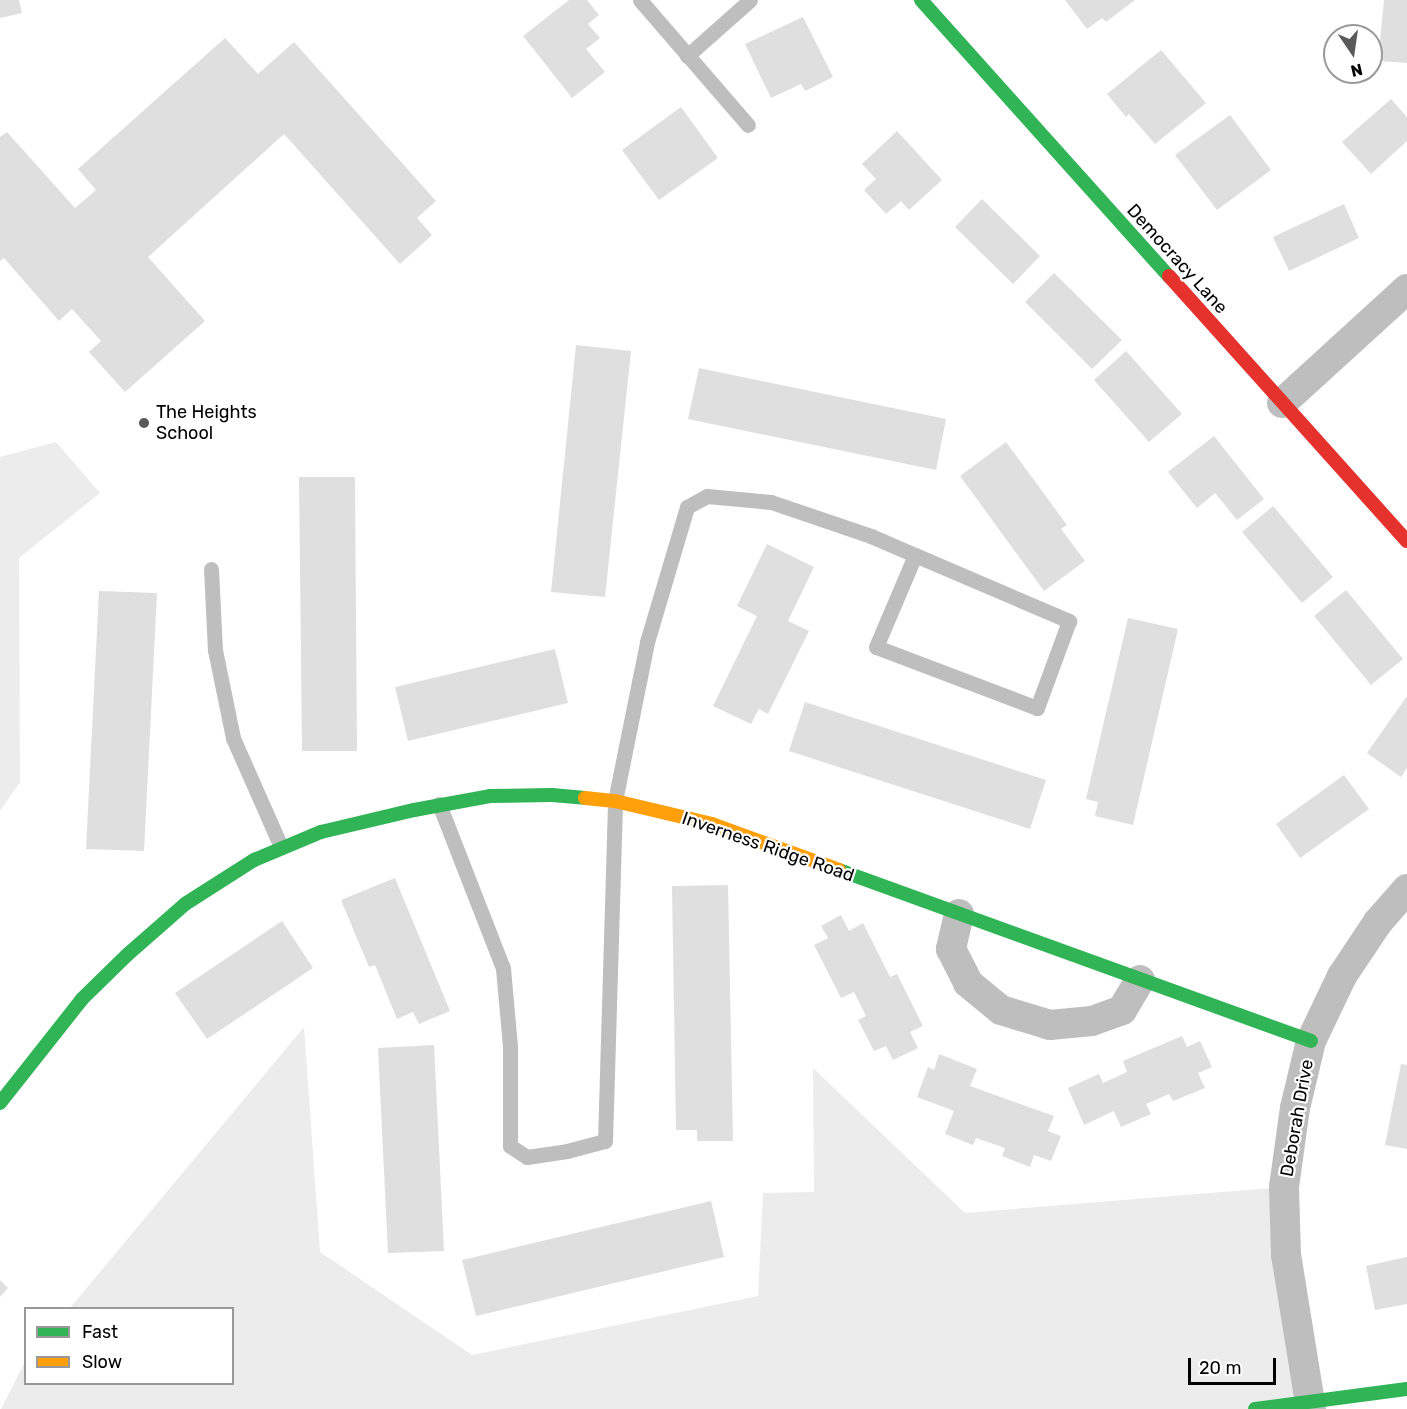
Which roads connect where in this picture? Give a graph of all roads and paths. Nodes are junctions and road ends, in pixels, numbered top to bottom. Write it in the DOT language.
graph roads {
  1 [pos="640,0"];
  2 [pos="750,0"];
  3 [pos="925,2"];
  4 [pos="687,56"];
  5 [pos="747,126"];
  6 [pos="1407,289"];
  7 [pos="1281,403"];
  8 [pos="1407,541"];
  9 [pos="915,555"];
  10 [pos="211,569"];
  11 [pos="615,801"];
  12 [pos="439,804"];
  13 [pos="281,847"];
  14 [pos="1407,890"];
  15 [pos="958,914"];
  16 [pos="1140,981"];
  17 [pos="1311,1041"];
  18 [pos="0,1103"];
  19 [pos="1407,1389"];
  20 [pos="1310,1405"];
  21 [pos="1256,1409"];
  1 -- 4 [label="lane"];
  2 -- 4 [label="lane"];
  3 -- 7 [label="street, Democracy Lane"];
  4 -- 5 [label="lane"];
  6 -- 7 [label="street"];
  7 -- 8 [label="street, Democracy Lane"];
  9 -- 9 [label="lane"];
  9 -- 11 [label="lane"];
  10 -- 13 [label="lane"];
  11 -- 12 [label="street, Inverness Ridge Road"];
  11 -- 12 [label="lane"];
  11 -- 15 [label="street, Inverness Ridge Road"];
  12 -- 13 [label="street, Inverness Ridge Road"];
  13 -- 18 [label="street, Inverness Ridge Road"];
  14 -- 17 [label="street, Deborah Drive"];
  15 -- 16 [label="street, Inverness Ridge Road"];
  15 -- 16 [label="street"];
  16 -- 17 [label="street, Inverness Ridge Road"];
  17 -- 20 [label="street, Deborah Drive"];
  19 -- 20 [label="street"];
  20 -- 21 [label="street"];
}
